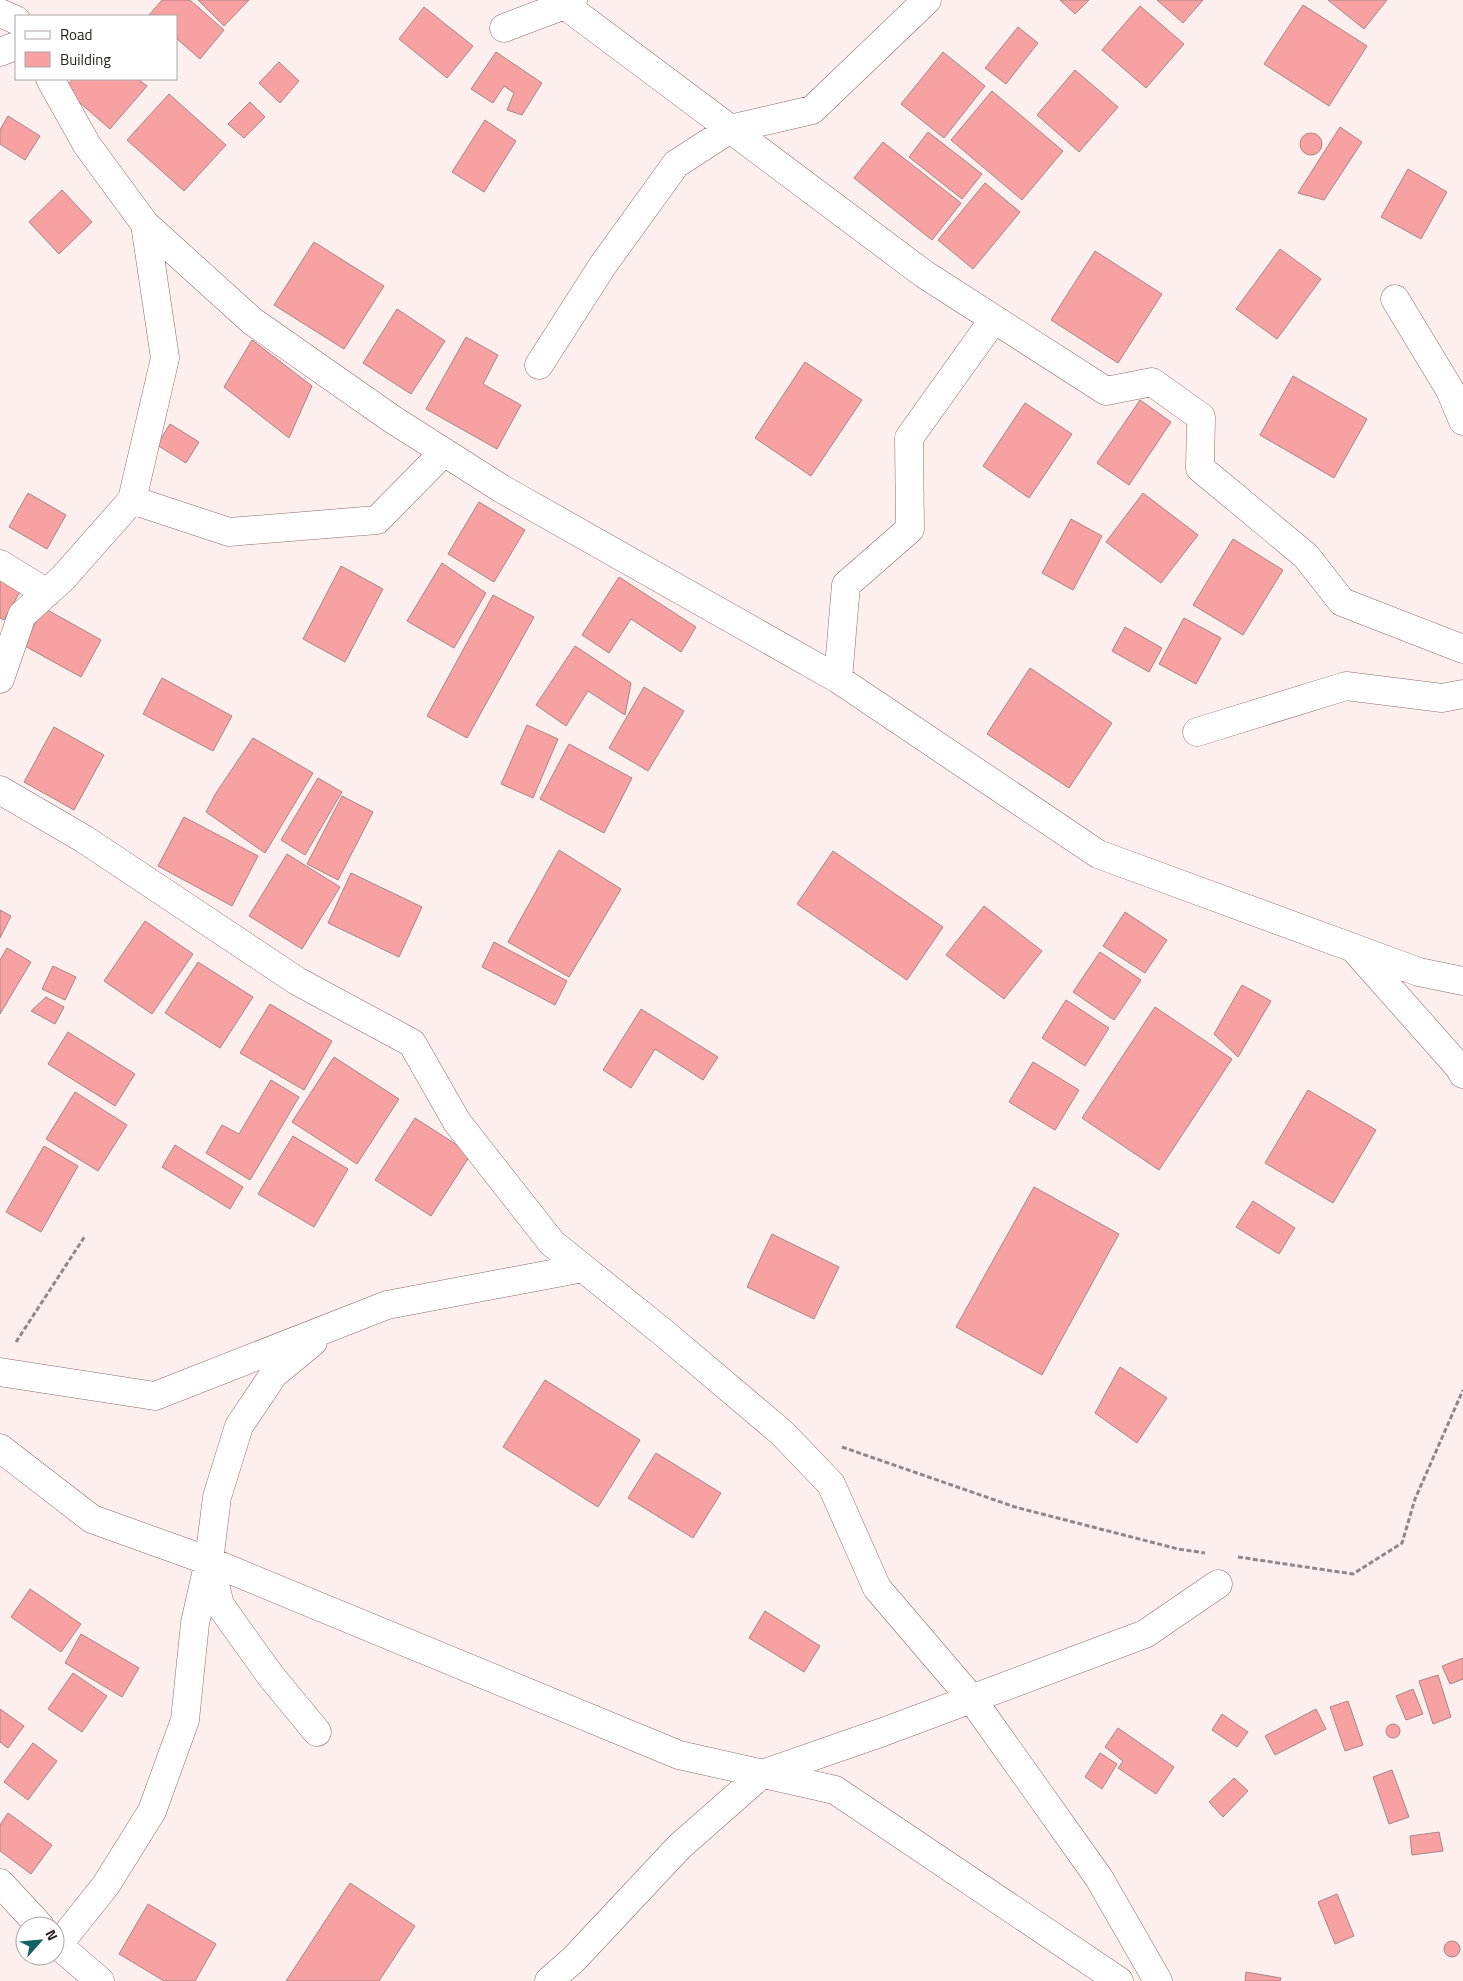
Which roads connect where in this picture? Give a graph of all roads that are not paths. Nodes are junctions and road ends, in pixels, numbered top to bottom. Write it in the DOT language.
graph roads {
  1 [pos="927,0"];
  2 [pos="565,2"];
  3 [pos="0,13"];
  4 [pos="15,20"];
  5 [pos="504,28"];
  6 [pos="15,46"];
  7 [pos="0,52"];
  8 [pos="51,80"];
  9 [pos="730,129"];
  10 [pos="145,224"];
  11 [pos="1395,299"];
  12 [pos="994,319"];
  13 [pos="539,365"];
  14 [pos="1463,421"];
  15 [pos="444,452"];
  16 [pos="132,500"];
  17 [pos="0,564"];
  18 [pos="47,593"];
  19 [pos="1463,649"];
  20 [pos="838,679"];
  21 [pos="0,680"];
  22 [pos="1463,694"];
  23 [pos="1197,732"];
  24 [pos="0,790"];
  25 [pos="1353,948"];
  26 [pos="1463,981"];
  27 [pos="1463,1074"];
  28 [pos="583,1268"];
  29 [pos="334,1326"];
  30 [pos="0,1372"];
  31 [pos="0,1448"];
  32 [pos="209,1561"];
  33 [pos="1218,1584"];
  34 [pos="971,1698"];
  35 [pos="317,1732"];
  36 [pos="762,1774"];
  37 [pos="0,1884"];
  38 [pos="30,1916"];
  39 [pos="65,1934"];
  40 [pos="65,1951"];
  41 [pos="100,1981"];
  42 [pos="550,1981"];
  43 [pos="1119,1981"];
  44 [pos="1158,1981"];
  1 -- 9 [label="street"];
  2 -- 5 [label="street"];
  2 -- 9 [label="street"];
  3 -- 4 [label="street"];
  6 -- 7 [label="street"];
  8 -- 10 [label="street"];
  9 -- 12 [label="street"];
  9 -- 13 [label="street"];
  10 -- 15 [label="street"];
  10 -- 16 [label="street"];
  11 -- 14 [label="street"];
  12 -- 19 [label="street"];
  12 -- 20 [label="street"];
  15 -- 16 [label="street"];
  15 -- 20 [label="street"];
  16 -- 18 [label="street"];
  17 -- 18 [label="street"];
  18 -- 21 [label="street"];
  20 -- 25 [label="street"];
  22 -- 23 [label="street"];
  24 -- 28 [label="street"];
  25 -- 26 [label="street"];
  25 -- 27 [label="street"];
  28 -- 29 [label="street"];
  28 -- 34 [label="street"];
  29 -- 30 [label="street"];
  29 -- 32 [label="street"];
  31 -- 32 [label="street"];
  32 -- 35 [label="street"];
  32 -- 36 [label="street"];
  32 -- 39 [label="street"];
  33 -- 34 [label="street"];
  34 -- 36 [label="street"];
  34 -- 44 [label="street"];
  36 -- 42 [label="street"];
  36 -- 43 [label="street"];
  37 -- 38 [label="street"];
  40 -- 41 [label="street"];
}
